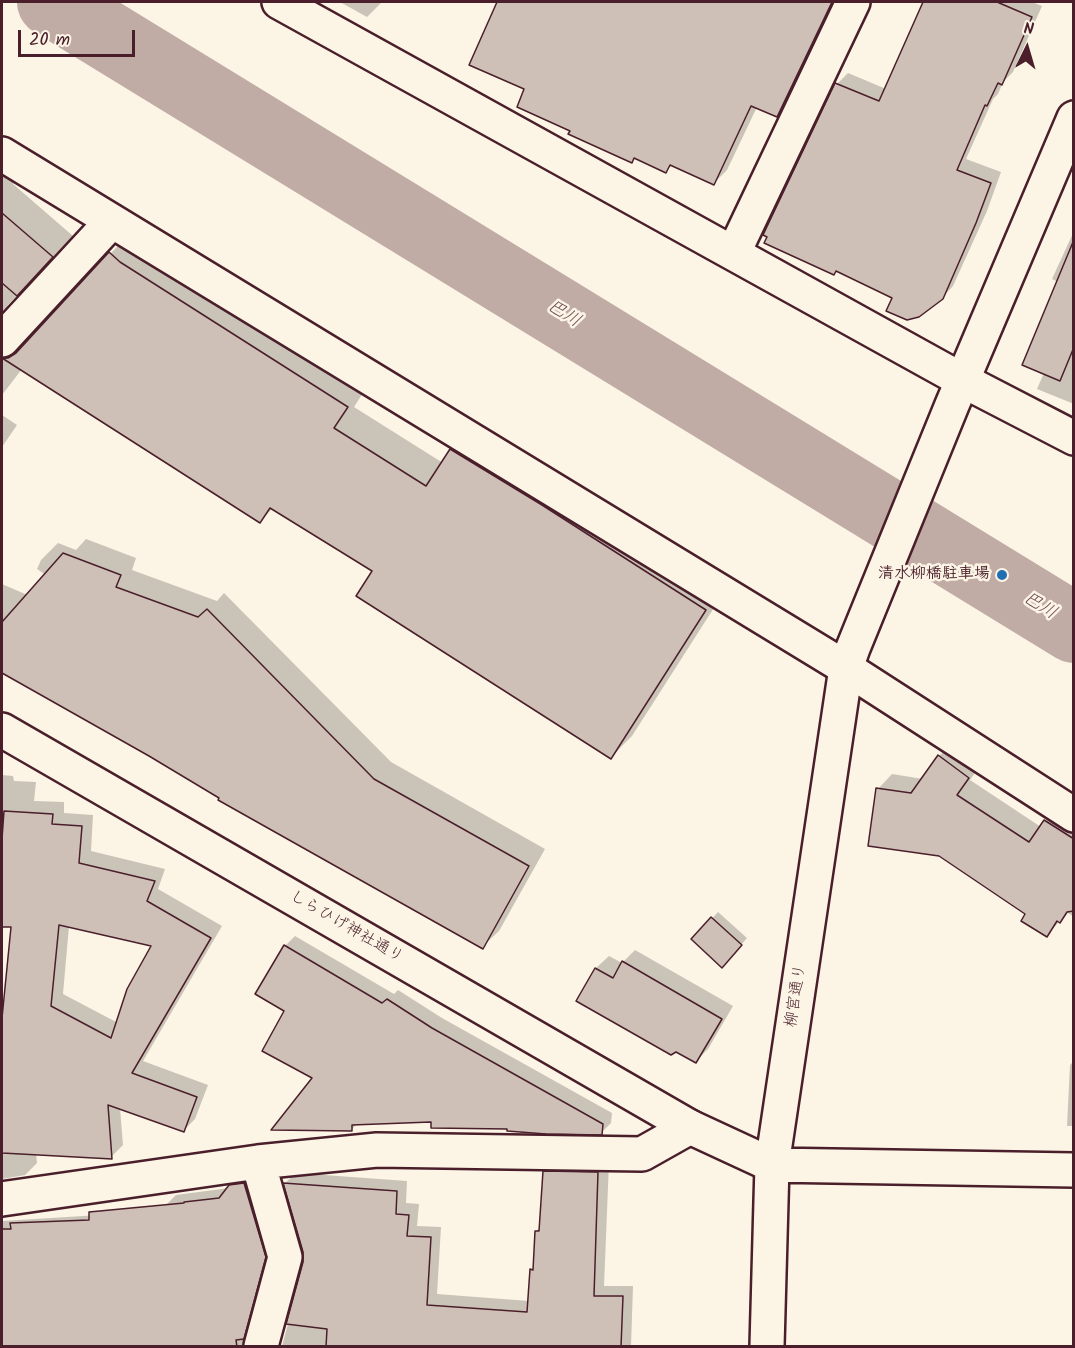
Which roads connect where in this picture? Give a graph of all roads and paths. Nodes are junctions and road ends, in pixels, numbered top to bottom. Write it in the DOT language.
graph roads {
  1 [pos="279,2"];
  2 [pos="853,2"];
  3 [pos="1074,118"];
  4 [pos="2,154"];
  5 [pos="112,221"];
  6 [pos="734,252"];
  7 [pos="2,340"];
  8 [pos="957,393"];
  9 [pos="1074,438"];
  10 [pos="850,658"];
  11 [pos="2,730"];
  12 [pos="1074,815"];
  13 [pos="690,1127"];
  14 [pos="258,1162"];
  15 [pos="772,1165"];
  16 [pos="1074,1170"];
  17 [pos="2,1199"];
  18 [pos="261,1347"];
  19 [pos="767,1347"];
  1 -- 6 [label="street"];
  2 -- 6 [label="street"];
  3 -- 8 [label="street, 柳宮通り"];
  4 -- 5 [label="street"];
  5 -- 7 [label="street"];
  5 -- 10 [label="street"];
  6 -- 8 [label="street"];
  8 -- 9 [label="street"];
  8 -- 10 [label="street, 柳宮通り"];
  10 -- 12 [label="street"];
  10 -- 15 [label="street, 柳宮通り"];
  11 -- 13 [label="street, しらひげ神社通り"];
  13 -- 14 [label="street"];
  13 -- 15 [label="street, しらひげ神社通り"];
  14 -- 17 [label="street"];
  14 -- 18 [label="street"];
  15 -- 16 [label="street"];
  15 -- 19 [label="street, 柳宮通り"];
}
